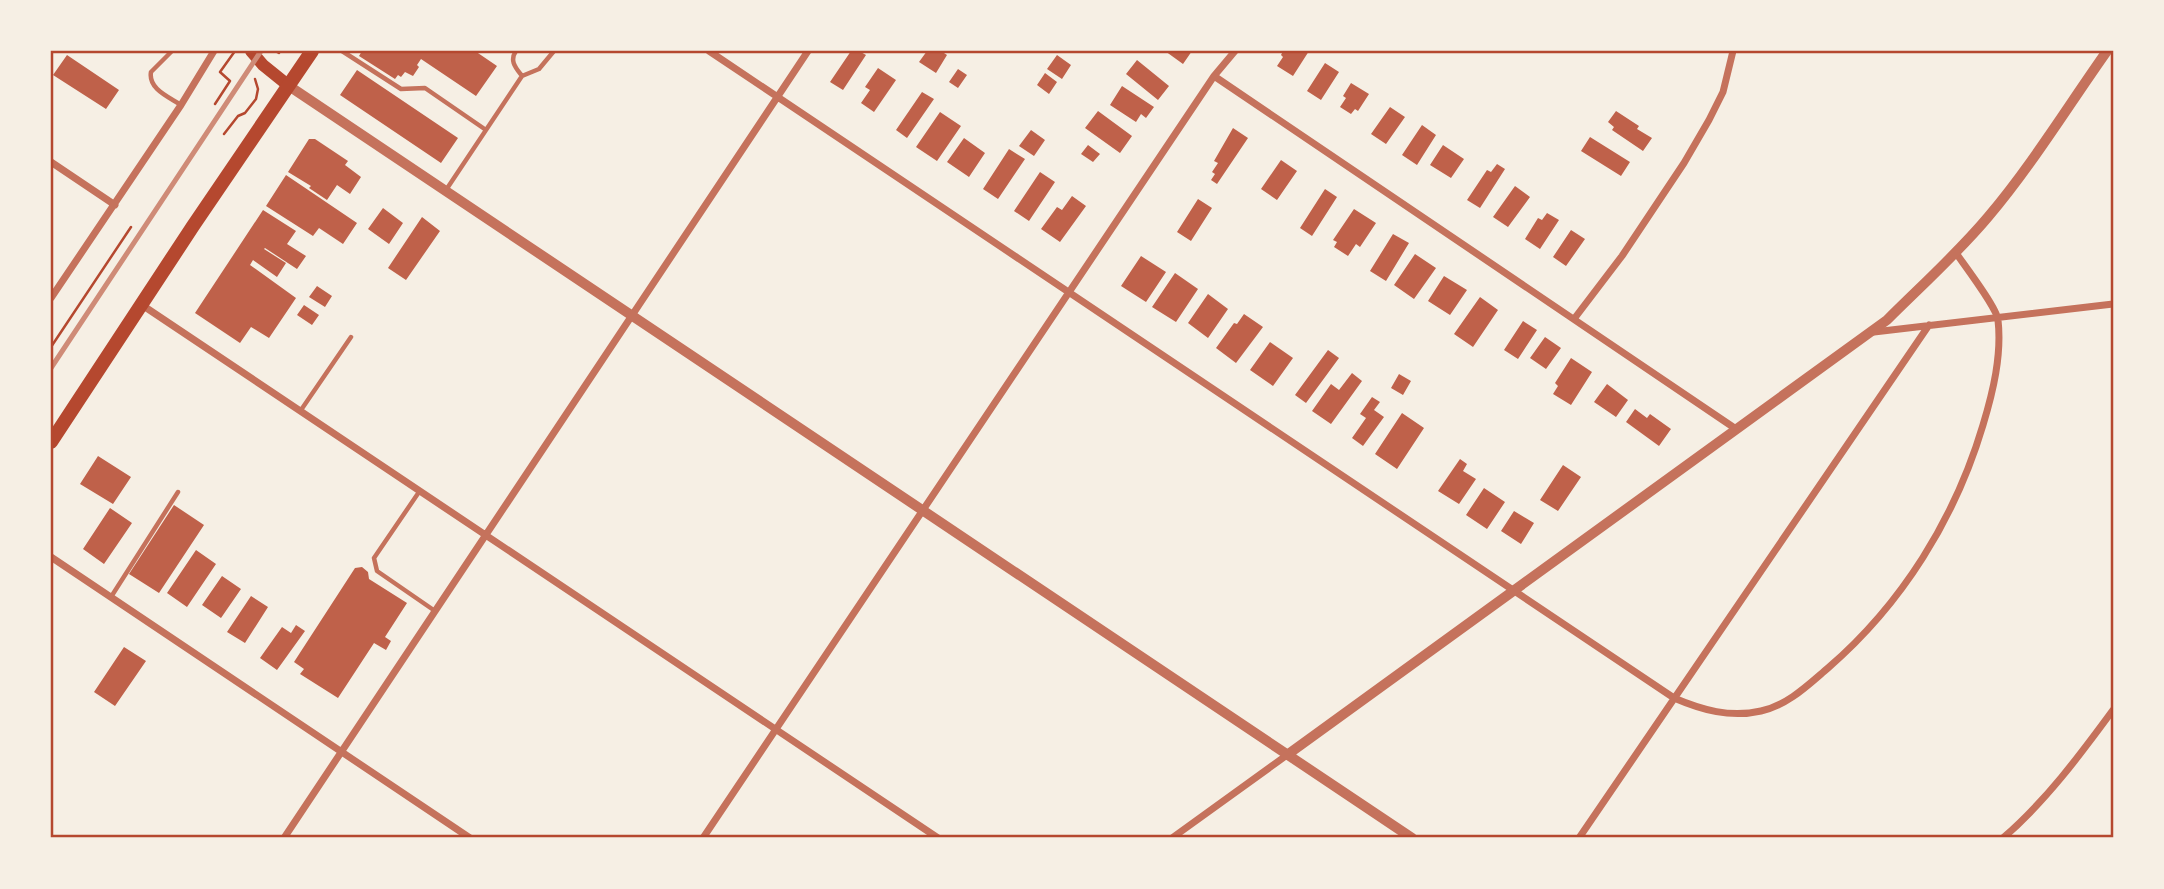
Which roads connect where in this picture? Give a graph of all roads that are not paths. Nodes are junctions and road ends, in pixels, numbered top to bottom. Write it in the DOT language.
graph roads {
  1 [pos="172,51"];
  2 [pos="214,51"];
  3 [pos="251,51"];
  4 [pos="312,51"];
  5 [pos="342,51"];
  6 [pos="516,51"];
  7 [pos="554,51"];
  8 [pos="709,51"];
  9 [pos="808,51"];
  10 [pos="1235,51"];
  11 [pos="1733,51"];
  12 [pos="2107,51"];
  13 [pos="522,76"];
  14 [pos="1214,76"];
  15 [pos="289,86"];
  16 [pos="777,97"];
  17 [pos="181,105"];
  18 [pos="486,130"];
  19 [pos="51,162"];
  20 [pos="445,191"];
  21 [pos="115,205"];
  22 [pos="1956,253"];
  23 [pos="1069,292"];
  24 [pos="51,298"];
  25 [pos="2113,304"];
  26 [pos="142,305"];
  27 [pos="632,315"];
  28 [pos="1998,317"];
  29 [pos="1574,319"];
  30 [pos="1929,325"];
  31 [pos="1870,332"];
  32 [pos="351,337"];
  33 [pos="300,411"];
  34 [pos="1737,429"];
  35 [pos="51,442"];
  36 [pos="178,492"];
  37 [pos="419,492"];
  38 [pos="923,511"];
  39 [pos="486,537"];
  40 [pos="51,557"];
  41 [pos="1514,591"];
  42 [pos="111,597"];
  43 [pos="436,612"];
  44 [pos="1674,698"];
  45 [pos="2113,710"];
  46 [pos="776,730"];
  47 [pos="342,752"];
  48 [pos="1287,755"];
  49 [pos="284,838"];
  50 [pos="470,838"];
  51 [pos="703,838"];
  52 [pos="938,838"];
  53 [pos="1172,838"];
  54 [pos="1412,838"];
  55 [pos="1579,838"];
  56 [pos="2003,838"];
  1 -- 17 [label="lane"];
  2 -- 17 [label="street"];
  3 -- 15 [label="main road"];
  4 -- 15 [label="main road"];
  5 -- 18 [label="lane"];
  6 -- 13 [label="lane"];
  7 -- 13 [label="lane"];
  8 -- 16 [label="street"];
  9 -- 16 [label="street"];
  10 -- 14 [label="street"];
  11 -- 29 [label="street"];
  12 -- 22 [label="street"];
  13 -- 18 [label="lane"];
  14 -- 23 [label="street"];
  14 -- 29 [label="street"];
  15 -- 20 [label="street"];
  15 -- 26 [label="main road"];
  16 -- 23 [label="street"];
  16 -- 27 [label="street"];
  17 -- 21 [label="street"];
  18 -- 20 [label="lane"];
  19 -- 21 [label="street"];
  20 -- 27 [label="street"];
  21 -- 24 [label="street"];
  22 -- 28 [label="street"];
  22 -- 31 [label="street"];
  23 -- 38 [label="street"];
  23 -- 41 [label="street"];
  25 -- 28 [label="street"];
  26 -- 33 [label="street"];
  26 -- 35 [label="main road"];
  27 -- 38 [label="street"];
  27 -- 39 [label="street"];
  28 -- 30 [label="street"];
  28 -- 44 [label="street"];
  29 -- 34 [label="street"];
  30 -- 31 [label="street"];
  30 -- 44 [label="street"];
  31 -- 34 [label="street"];
  32 -- 33 [label="lane"];
  33 -- 37 [label="street"];
  34 -- 41 [label="street"];
  36 -- 42 [label="lane"];
  37 -- 39 [label="street"];
  37 -- 43 [label="lane"];
  38 -- 46 [label="street"];
  38 -- 48 [label="street"];
  39 -- 43 [label="street"];
  39 -- 46 [label="street"];
  40 -- 42 [label="street"];
  41 -- 44 [label="street"];
  41 -- 48 [label="street"];
  42 -- 47 [label="street"];
  43 -- 47 [label="street"];
  44 -- 55 [label="street"];
  45 -- 56 [label="street"];
  46 -- 51 [label="street"];
  46 -- 52 [label="street"];
  47 -- 49 [label="street"];
  47 -- 50 [label="street"];
  48 -- 53 [label="street"];
  48 -- 54 [label="street"];
}
